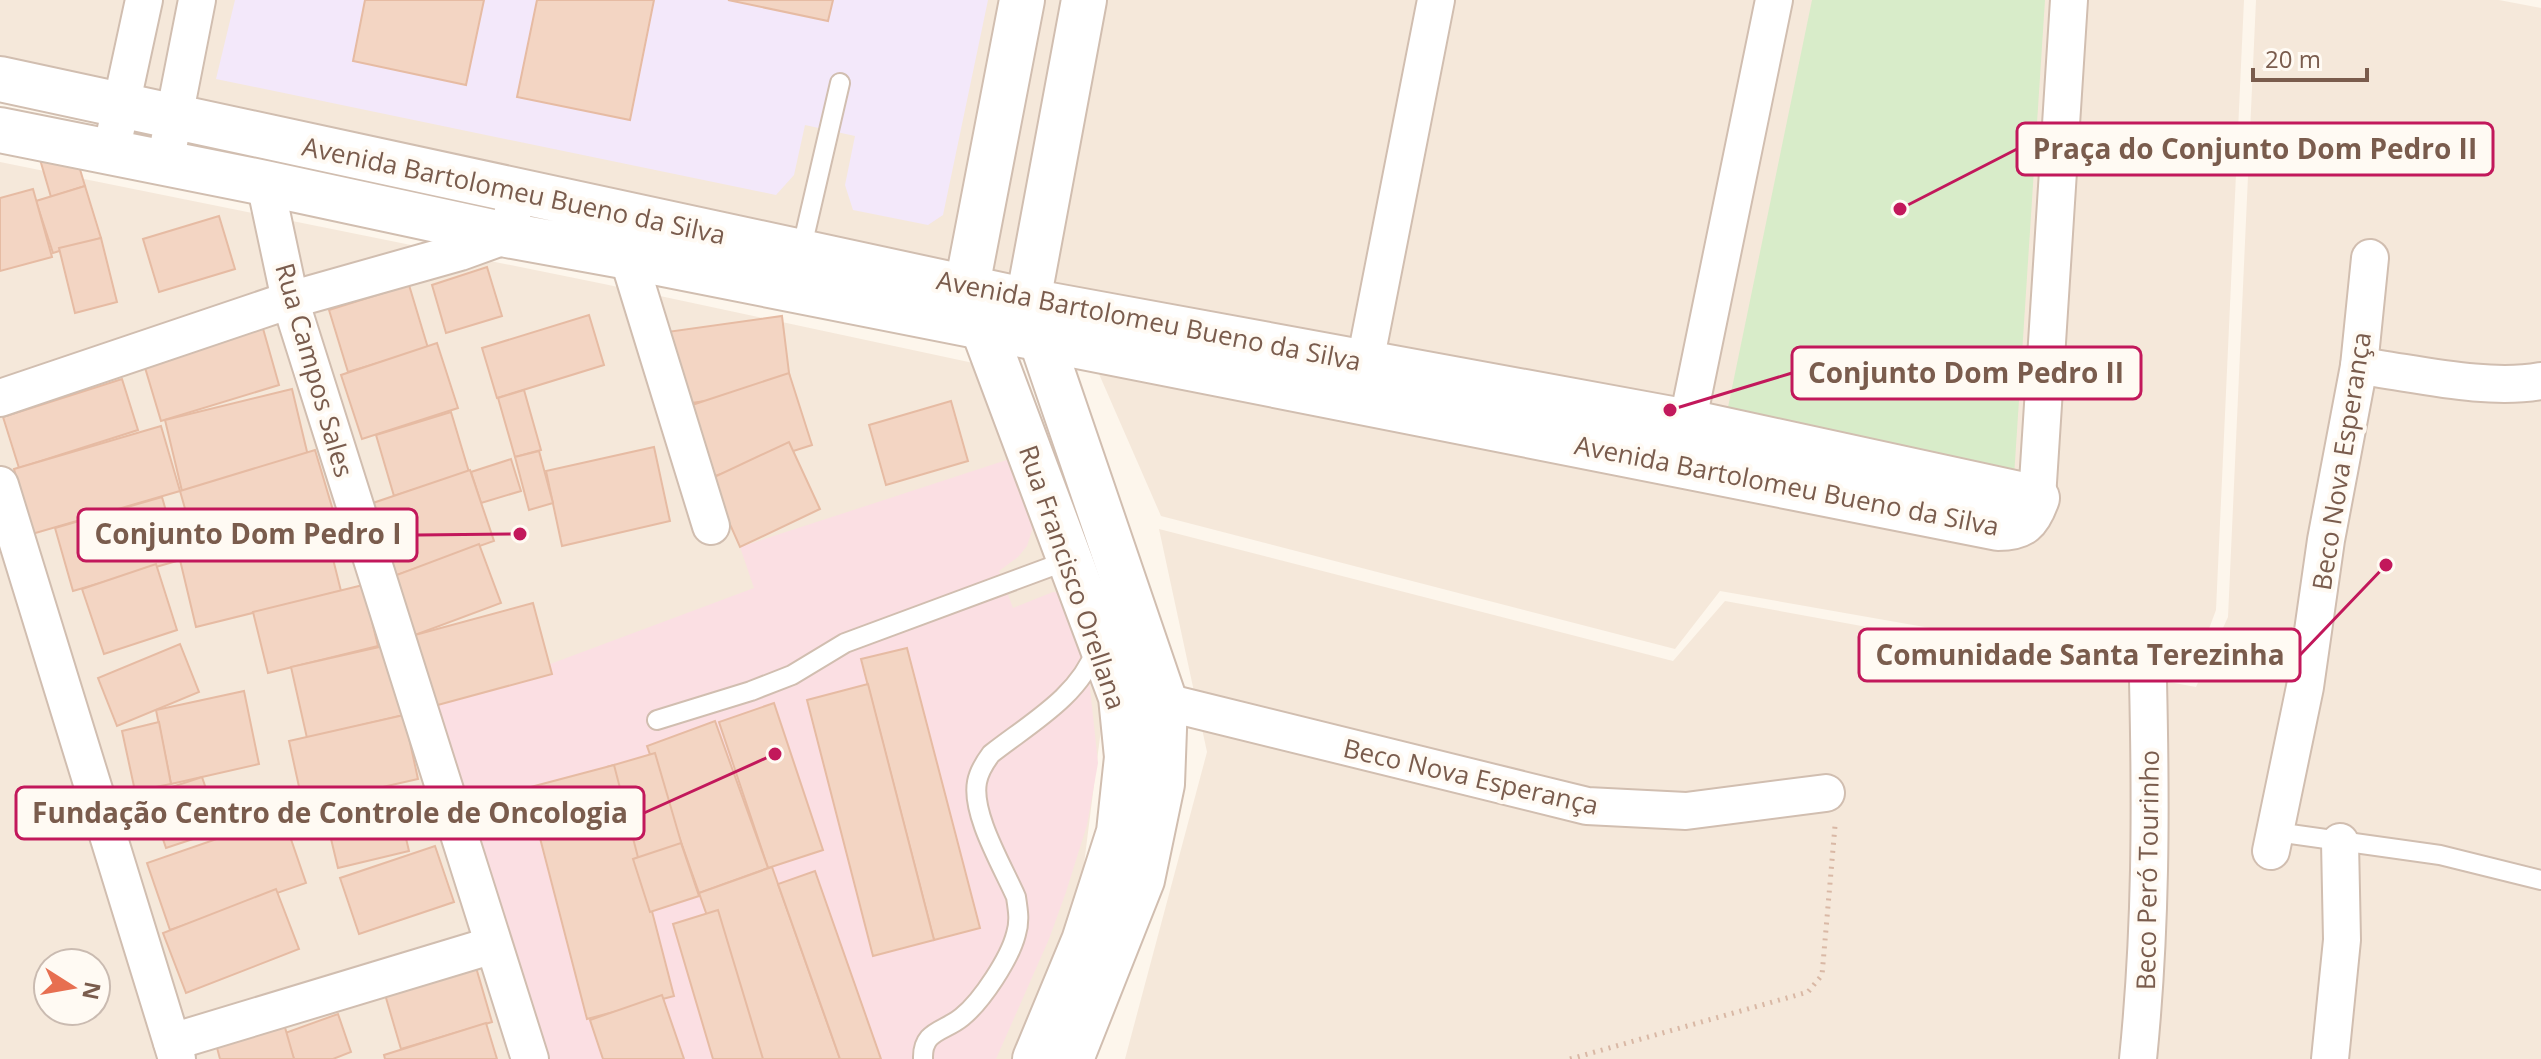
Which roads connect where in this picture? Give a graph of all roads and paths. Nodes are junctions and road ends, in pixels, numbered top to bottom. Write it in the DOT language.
graph roads {
  1 [pos="144,0"];
  2 [pos="197,0"];
  3 [pos="1022,0"];
  4 [pos="1084,0"];
  5 [pos="1436,0"];
  6 [pos="1774,0"];
  7 [pos="2069,0"];
  8 [pos="0,79"];
  9 [pos="840,83"];
  10 [pos="119,104"];
  11 [pos="175,117"];
  12 [pos="0,130"];
  13 [pos="111,152"];
  14 [pos="165,163"];
  15 [pos="265,183"];
  16 [pos="518,191"];
  17 [pos="507,235"];
  18 [pos="801,251"];
  19 [pos="628,257"];
  20 [pos="2370,258"];
  21 [pos="967,286"];
  22 [pos="290,300"];
  23 [pos="1034,320"];
  24 [pos="982,327"];
  25 [pos="2359,366"];
  26 [pos="1361,381"];
  27 [pos="2541,381"];
  28 [pos="0,398"];
  29 [pos="1688,422"];
  30 [pos="1678,465"];
  31 [pos="0,485"];
  32 [pos="2037,498"];
  33 [pos="711,526"];
  34 [pos="1069,560"];
  35 [pos="1099,638"];
  36 [pos="2148,681"];
  37 [pos="1121,697"];
  38 [pos="1165,702"];
  39 [pos="657,720"];
  40 [pos="1826,793"];
  41 [pos="2273,842"];
  42 [pos="2340,842"];
  43 [pos="2541,880"];
  44 [pos="493,945"];
  45 [pos="174,1050"];
  46 [pos="530,1059"];
  47 [pos="923,1059"];
  48 [pos="1035,1059"];
  49 [pos="1071,1059"];
  50 [pos="1570,1059"];
  51 [pos="2138,1059"];
  52 [pos="2330,1059"];
  1 -- 10 [label="street"];
  2 -- 11 [label="street"];
  3 -- 21 [label="street"];
  4 -- 23 [label="street"];
  5 -- 26 [label="street"];
  6 -- 29 [label="street"];
  7 -- 32 [label="street"];
  8 -- 10 [label="street, Avenida Bartolomeu Bueno da Silva"];
  9 -- 18 [label="lane"];
  10 -- 11 [label="street, Avenida Bartolomeu Bueno da Silva"];
  10 -- 13 [label="street"];
  11 -- 14 [label="street"];
  11 -- 16 [label="street, Avenida Bartolomeu Bueno da Silva"];
  12 -- 13 [label="street, Avenida Bartolomeu Bueno da Silva"];
  13 -- 14 [label="street, Avenida Bartolomeu Bueno da Silva"];
  14 -- 15 [label="street, Avenida Bartolomeu Bueno da Silva"];
  15 -- 17 [label="street, Avenida Bartolomeu Bueno da Silva"];
  15 -- 22 [label="street, Rua Campos Sales"];
  16 -- 17 [label="street"];
  16 -- 18 [label="street, Avenida Bartolomeu Bueno da Silva"];
  17 -- 19 [label="street, Avenida Bartolomeu Bueno da Silva"];
  17 -- 22 [label="street"];
  18 -- 21 [label="street, Avenida Bartolomeu Bueno da Silva"];
  19 -- 24 [label="street, Avenida Bartolomeu Bueno da Silva"];
  19 -- 33 [label="street"];
  20 -- 25 [label="street, Beco Nova Esperança"];
  21 -- 23 [label="street, Avenida Bartolomeu Bueno da Silva"];
  21 -- 24 [label="street, Rua Francisco Orellana"];
  22 -- 28 [label="street"];
  22 -- 44 [label="street, Rua Campos Sales"];
  23 -- 24 [label="street, Avenida Bartolomeu Bueno da Silva"];
  23 -- 26 [label="street, Avenida Bartolomeu Bueno da Silva"];
  23 -- 38 [label="street, Rua Francisco Orellana"];
  24 -- 34 [label="street, Rua Francisco Orellana"];
  25 -- 27 [label="street"];
  25 -- 41 [label="street, Beco Nova Esperança"];
  26 -- 29 [label="street, Avenida Bartolomeu Bueno da Silva"];
  26 -- 30 [label="street, Avenida Bartolomeu Bueno da Silva"];
  29 -- 30 [label="street"];
  29 -- 32 [label="street, Avenida Bartolomeu Bueno da Silva"];
  30 -- 32 [label="street, Avenida Bartolomeu Bueno da Silva"];
  31 -- 45 [label="street"];
  34 -- 35 [label="street, Rua Francisco Orellana"];
  34 -- 39 [label="lane"];
  35 -- 37 [label="street, Rua Francisco Orellana"];
  35 -- 47 [label="lane"];
  36 -- 51 [label="street, Beco Peró Tourinho"];
  37 -- 38 [label="street, Beco Nova Esperança"];
  37 -- 48 [label="street, Rua Francisco Orellana"];
  38 -- 40 [label="street, Beco Nova Esperança"];
  38 -- 49 [label="street, Rua Francisco Orellana"];
  40 -- 50 [label="path"];
  41 -- 42 [label="lane"];
  42 -- 43 [label="lane"];
  42 -- 52 [label="street"];
  44 -- 45 [label="street"];
  44 -- 46 [label="street, Rua Campos Sales"];
}
